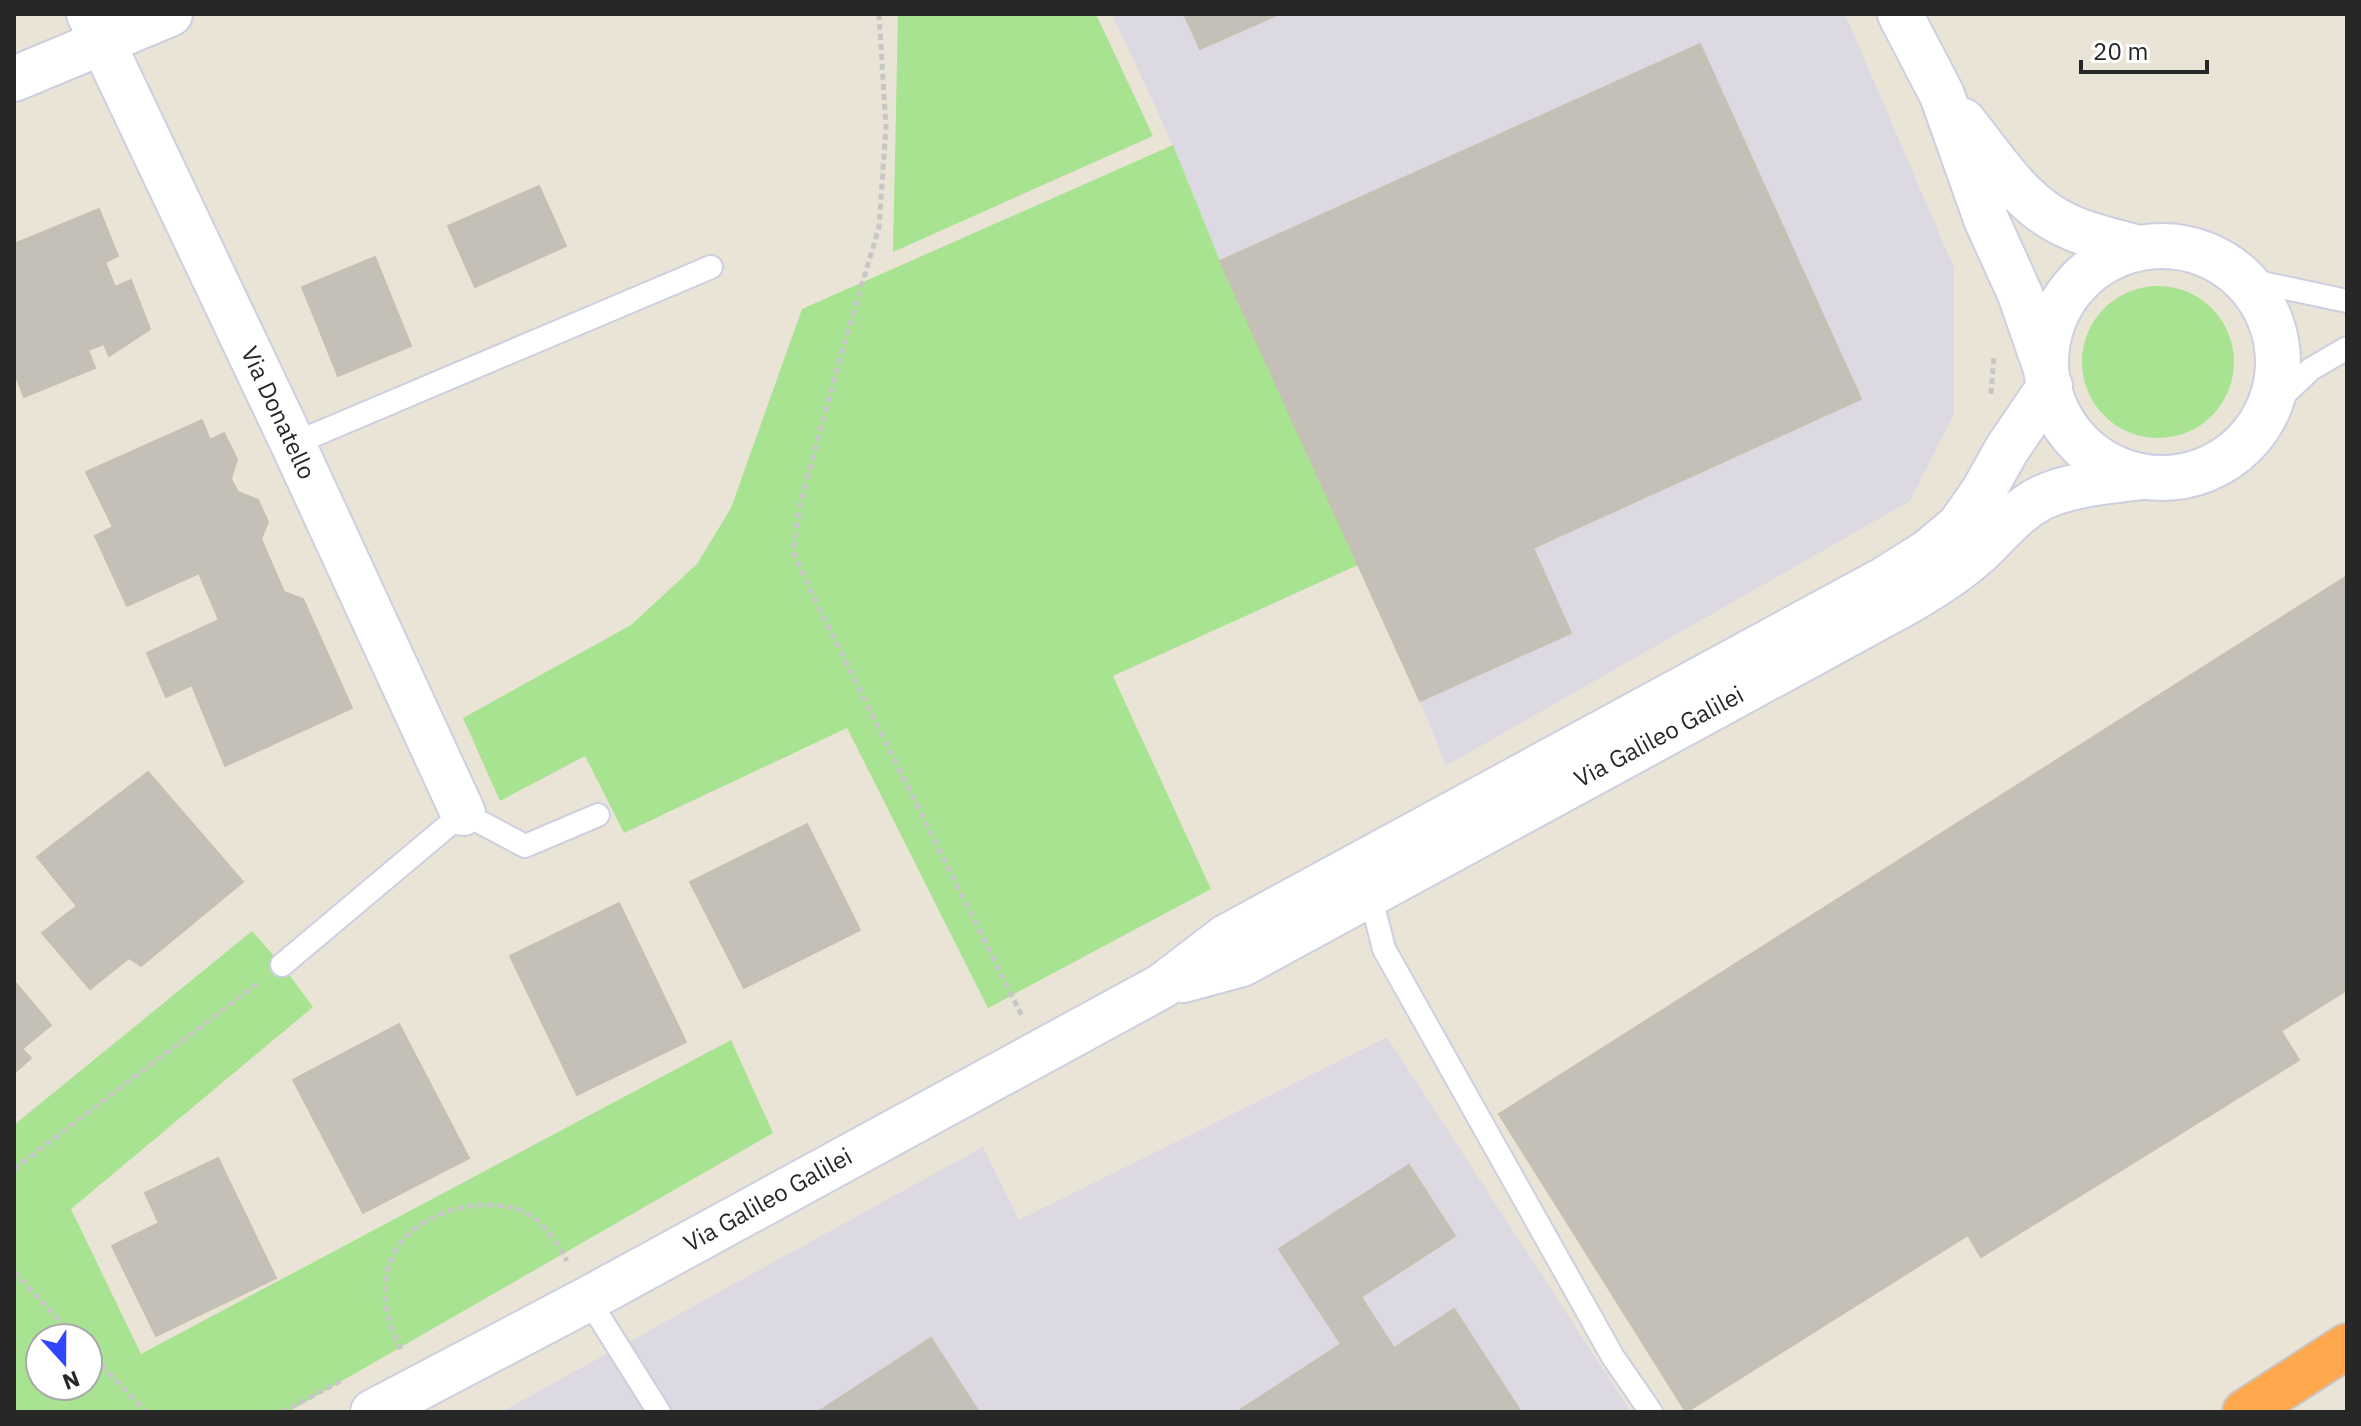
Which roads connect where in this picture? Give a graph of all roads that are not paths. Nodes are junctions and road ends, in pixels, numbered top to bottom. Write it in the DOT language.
graph roads {
  1 [pos="170,14"];
  2 [pos="1900,14"];
  3 [pos="96,28"];
  4 [pos="14,79"];
  5 [pos="1942,95"];
  6 [pos="2139,248"];
  7 [pos="711,267"];
  8 [pos="2243,279"];
  9 [pos="2347,301"];
  10 [pos="2347,348"];
  11 [pos="2048,377"];
  12 [pos="2268,410"];
  13 [pos="293,444"];
  14 [pos="2143,477"];
  15 [pos="463,813"];
  16 [pos="598,815"];
  17 [pos="1370,894"];
  18 [pos="282,965"];
  19 [pos="1162,986"];
  20 [pos="588,1299"];
  21 [pos="2347,1346"];
  22 [pos="373,1412"];
  23 [pos="659,1412"];
  24 [pos="1651,1412"];
  25 [pos="2245,1412"];
  1 -- 3 [label="street"];
  2 -- 5 [label="street"];
  3 -- 4 [label="street"];
  3 -- 13 [label="street, Via Donatello"];
  5 -- 6 [label="street"];
  5 -- 11 [label="street"];
  6 -- 8 [label="street"];
  6 -- 11 [label="street"];
  7 -- 13 [label="lane"];
  8 -- 9 [label="lane"];
  8 -- 12 [label="street"];
  10 -- 12 [label="lane"];
  11 -- 14 [label="street"];
  11 -- 19 [label="street, Via Galileo Galilei"];
  12 -- 14 [label="street"];
  13 -- 15 [label="street, Via Donatello"];
  14 -- 17 [label="street, Via Galileo Galilei"];
  15 -- 16 [label="lane"];
  15 -- 18 [label="lane"];
  17 -- 19 [label="street, Via Galileo Galilei"];
  17 -- 24 [label="lane"];
  19 -- 20 [label="street, Via Galileo Galilei"];
  20 -- 22 [label="street, Via Galileo Galilei"];
  20 -- 23 [label="lane"];
  21 -- 25 [label="highway"];
}
